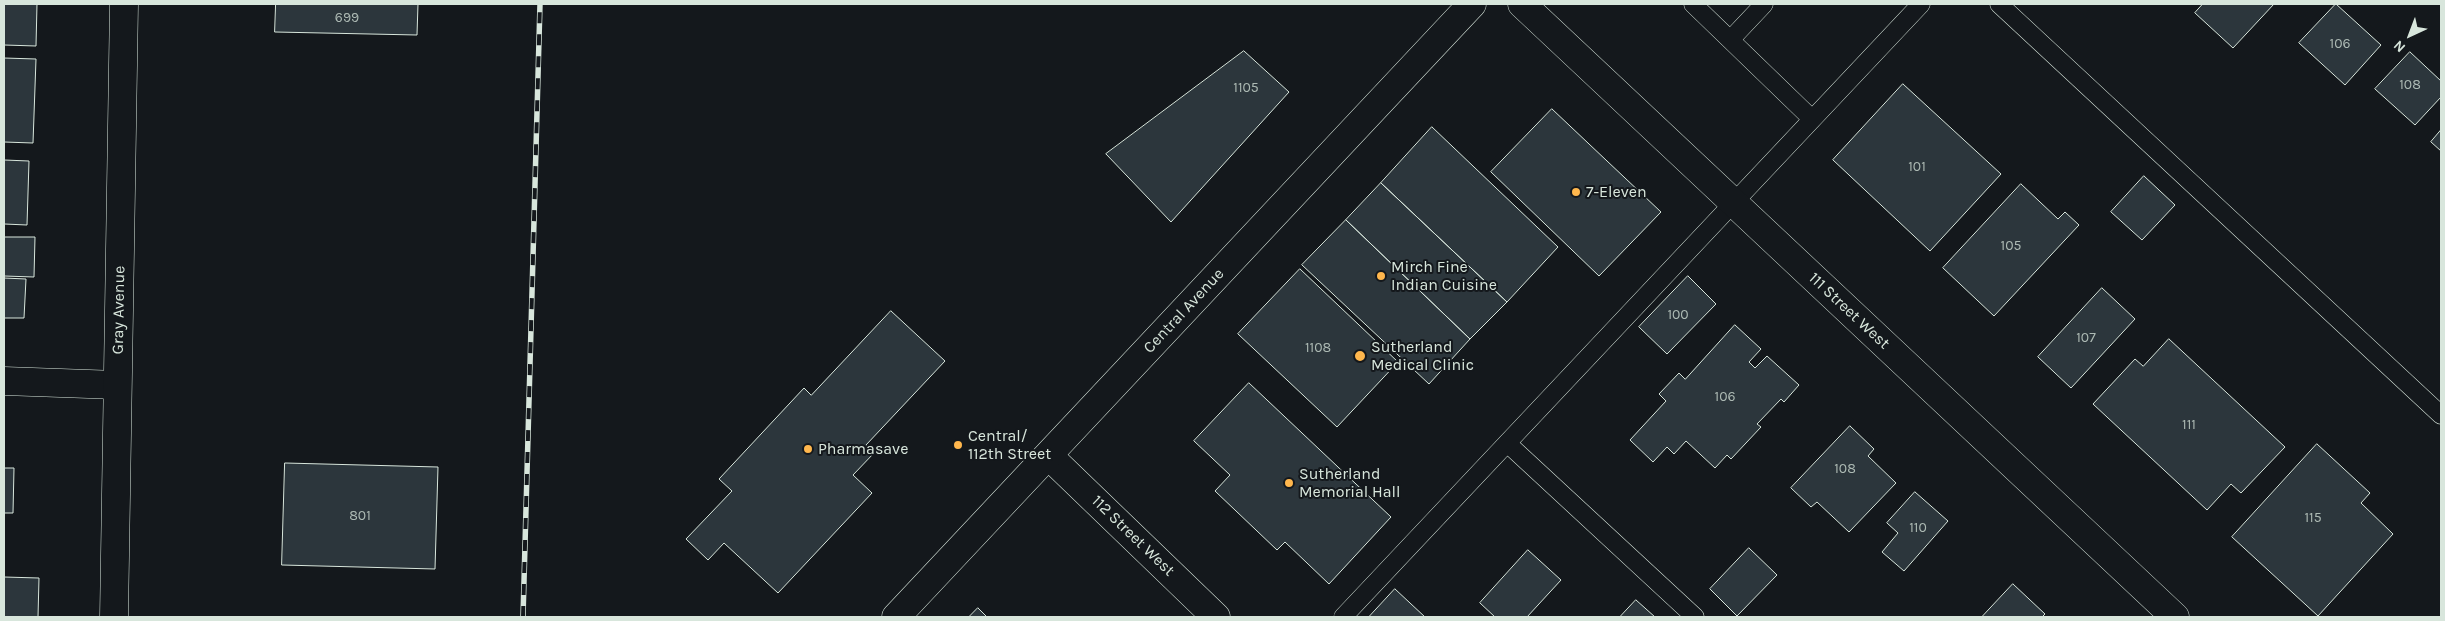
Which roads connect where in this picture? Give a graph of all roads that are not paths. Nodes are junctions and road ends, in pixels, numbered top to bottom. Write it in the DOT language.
graph roads {
  1 [pos="124,4"];
  2 [pos="1472,4"];
  3 [pos="1522,4"];
  4 [pos="1693,4"];
  5 [pos="1764,4"];
  6 [pos="1921,4"];
  7 [pos="2000,4"];
  8 [pos="1731,40"];
  9 [pos="1812,119"];
  10 [pos="1733,203"];
  11 [pos="4,381"];
  12 [pos="117,385"];
  13 [pos="2441,415"];
  14 [pos="1507,443"];
  15 [pos="1049,456"];
  16 [pos="114,617"];
  17 [pos="896,617"];
  18 [pos="1216,617"];
  19 [pos="1343,617"];
  20 [pos="1695,617"];
  21 [pos="2175,617"];
  1 -- 12 [label="street, Gray Avenue"];
  2 -- 15 [label="street, Central Avenue"];
  3 -- 10 [label="street, 111 Street West"];
  4 -- 8 [label="lane"];
  5 -- 8 [label="lane"];
  6 -- 9 [label="lane"];
  7 -- 13 [label="lane"];
  8 -- 9 [label="lane"];
  9 -- 10 [label="lane"];
  10 -- 14 [label="lane"];
  10 -- 21 [label="street, 111 Street West"];
  11 -- 12 [label="street"];
  12 -- 16 [label="street, Gray Avenue"];
  14 -- 19 [label="lane"];
  14 -- 20 [label="lane"];
  15 -- 17 [label="street, Central Avenue"];
  15 -- 18 [label="street, 112 Street West"];
}
